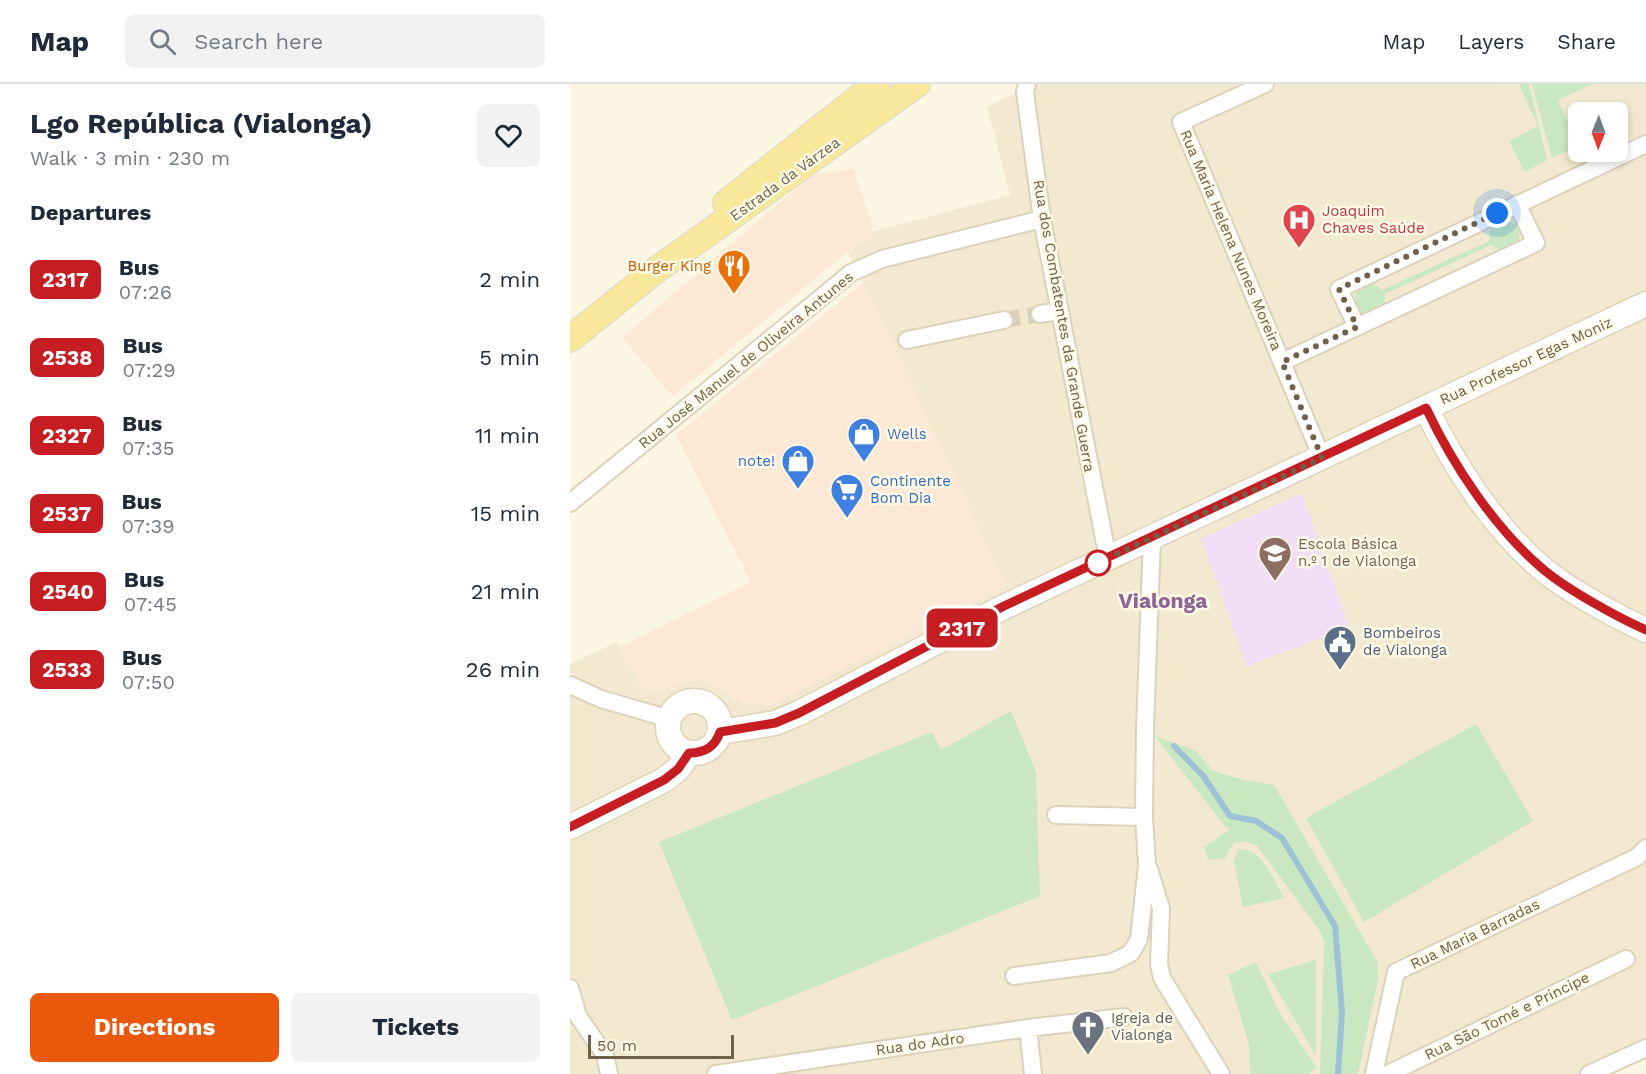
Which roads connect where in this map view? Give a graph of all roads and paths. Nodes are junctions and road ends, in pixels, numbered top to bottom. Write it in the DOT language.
graph roads {
  1 [pos="876,84"];
  2 [pos="917,84"];
  3 [pos="1265,84"];
  4 [pos="1024,87"];
  5 [pos="1646,144"];
  6 [pos="1517,204"];
  7 [pos="1042,219"];
  8 [pos="652,273"];
  9 [pos="1646,304"];
  10 [pos="1060,311"];
  11 [pos="1040,314"];
  12 [pos="1004,320"];
  13 [pos="1357,327"];
  14 [pos="570,339"];
  15 [pos="907,340"];
  16 [pos="1282,362"];
  17 [pos="1426,408"];
  18 [pos="1322,458"];
  19 [pos="570,503"];
  20 [pos="1152,538"];
  21 [pos="1108,559"];
  22 [pos="1646,630"];
  23 [pos="570,685"];
  24 [pos="670,718"];
  25 [pos="720,732"];
  26 [pos="689,753"];
  27 [pos="1056,815"];
  28 [pos="1144,817"];
  29 [pos="570,827"];
  30 [pos="1646,849"];
  31 [pos="1147,865"];
  32 [pos="1626,959"];
  33 [pos="1014,976"];
  34 [pos="570,988"];
  35 [pos="1124,1017"];
  36 [pos="1028,1028"];
  37 [pos="1646,1048"];
  38 [pos="609,1074"];
  39 [pos="716,1074"];
  40 [pos="1033,1074"];
  41 [pos="1221,1074"];
  42 [pos="1374,1074"];
  43 [pos="1388,1074"];
  44 [pos="1589,1074"];
  1 -- 8 [label="main road, Estrada da Várzea"];
  2 -- 8 [label="main road, Estrada da Várzea"];
  3 -- 16 [label="street, Rua Maria Helena Nunes Moreira"];
  4 -- 7 [label="street, Rua dos Combatentes da Grande Guerra"];
  5 -- 6 [label="street"];
  6 -- 13 [label="street"];
  6 -- 13 [label="street"];
  7 -- 10 [label="street, Rua dos Combatentes da Grande Guerra"];
  7 -- 19 [label="street, Rua José Manuel de Oliveira Antunes"];
  8 -- 14 [label="main road, Estrada da Várzea"];
  9 -- 17 [label="street, Rua Professor Egas Moniz"];
  10 -- 11 [label="street"];
  10 -- 21 [label="street, Rua dos Combatentes da Grande Guerra"];
  12 -- 15 [label="street"];
  13 -- 16 [label="street"];
  16 -- 18 [label="street, Rua Maria Helena Nunes Moreira"];
  17 -- 18 [label="street, Rua Professor Egas Moniz"];
  17 -- 22 [label="street"];
  18 -- 20 [label="street, Rua Professor Egas Moniz"];
  20 -- 21 [label="street, Rua Professor Egas Moniz"];
  20 -- 28 [label="street"];
  21 -- 25 [label="street, Rua Professor Egas Moniz"];
  23 -- 24 [label="street"];
  24 -- 25 [label="street"];
  24 -- 26 [label="street"];
  25 -- 26 [label="street"];
  26 -- 29 [label="street"];
  27 -- 28 [label="street"];
  28 -- 31 [label="street"];
  30 -- 42 [label="street, Rua Maria Barradas"];
  31 -- 33 [label="street"];
  31 -- 41 [label="street"];
  32 -- 43 [label="street, Rua São Tomé e Principe"];
  34 -- 38 [label="street"];
  35 -- 36 [label="street, Rua do Adro"];
  36 -- 39 [label="street, Rua do Adro"];
  36 -- 40 [label="street"];
  37 -- 44 [label="street"];
}
